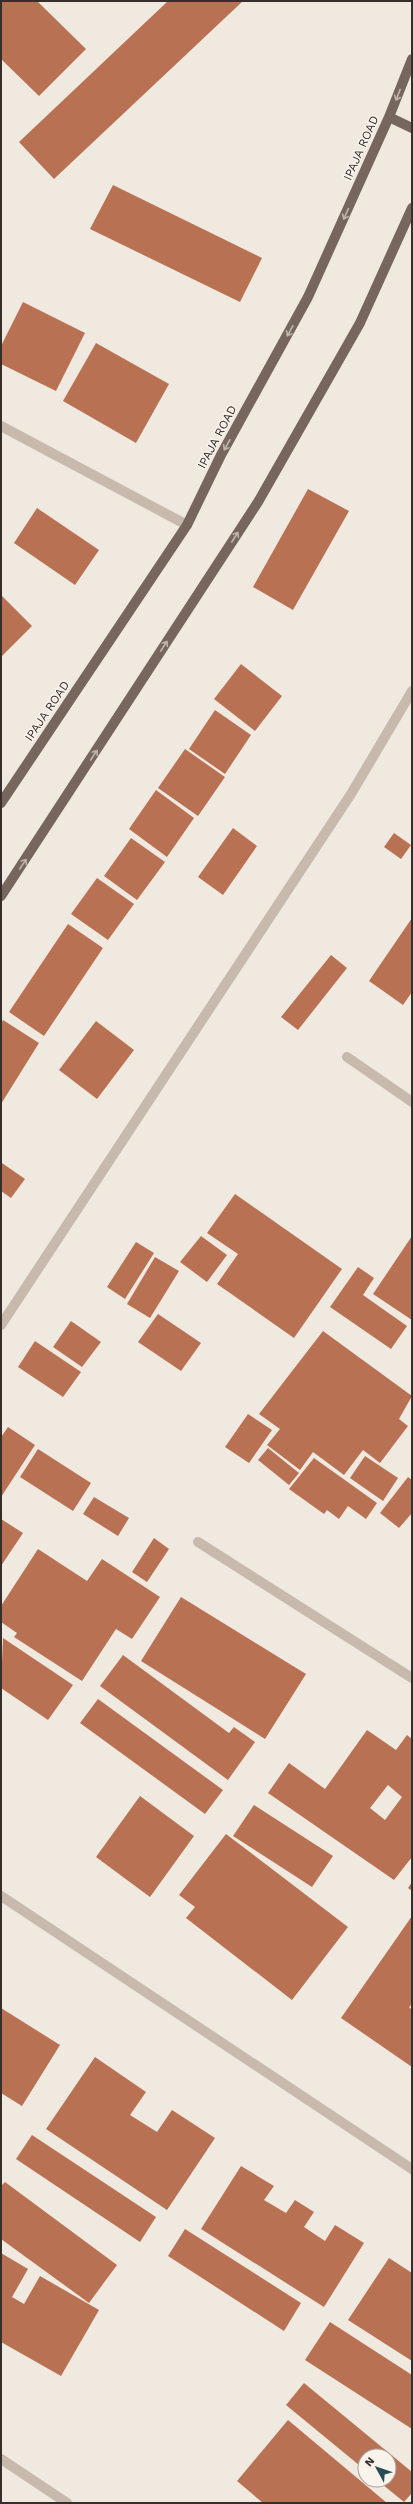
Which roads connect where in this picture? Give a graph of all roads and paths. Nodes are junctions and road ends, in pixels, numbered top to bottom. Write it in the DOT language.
graph roads {
  1 [pos="412,59"];
  2 [pos="389,117"];
  3 [pos="412,128"];
  4 [pos="412,208"];
  5 [pos="1,426"];
  6 [pos="187,525"];
  7 [pos="412,691"];
  8 [pos="1,803"];
  9 [pos="1,896"];
  10 [pos="347,1057"];
  11 [pos="412,1102"];
  12 [pos="1,1325"];
  13 [pos="198,1542"];
  14 [pos="412,1678"];
  15 [pos="1,1896"];
  16 [pos="412,2170"];
  17 [pos="1,2459"];
  18 [pos="68,2503"];
  1 -- 2 [label="main road, IPAJA ROAD, one-way"];
  2 -- 3 [label="main road"];
  2 -- 6 [label="main road, IPAJA ROAD, one-way"];
  9 -- 4 [label="main road, one-way"];
  5 -- 6 [label="street"];
  6 -- 8 [label="main road, IPAJA ROAD"];
  7 -- 12 [label="street"];
  10 -- 11 [label="street"];
  13 -- 14 [label="street"];
  15 -- 16 [label="street"];
  17 -- 18 [label="street"];
}
